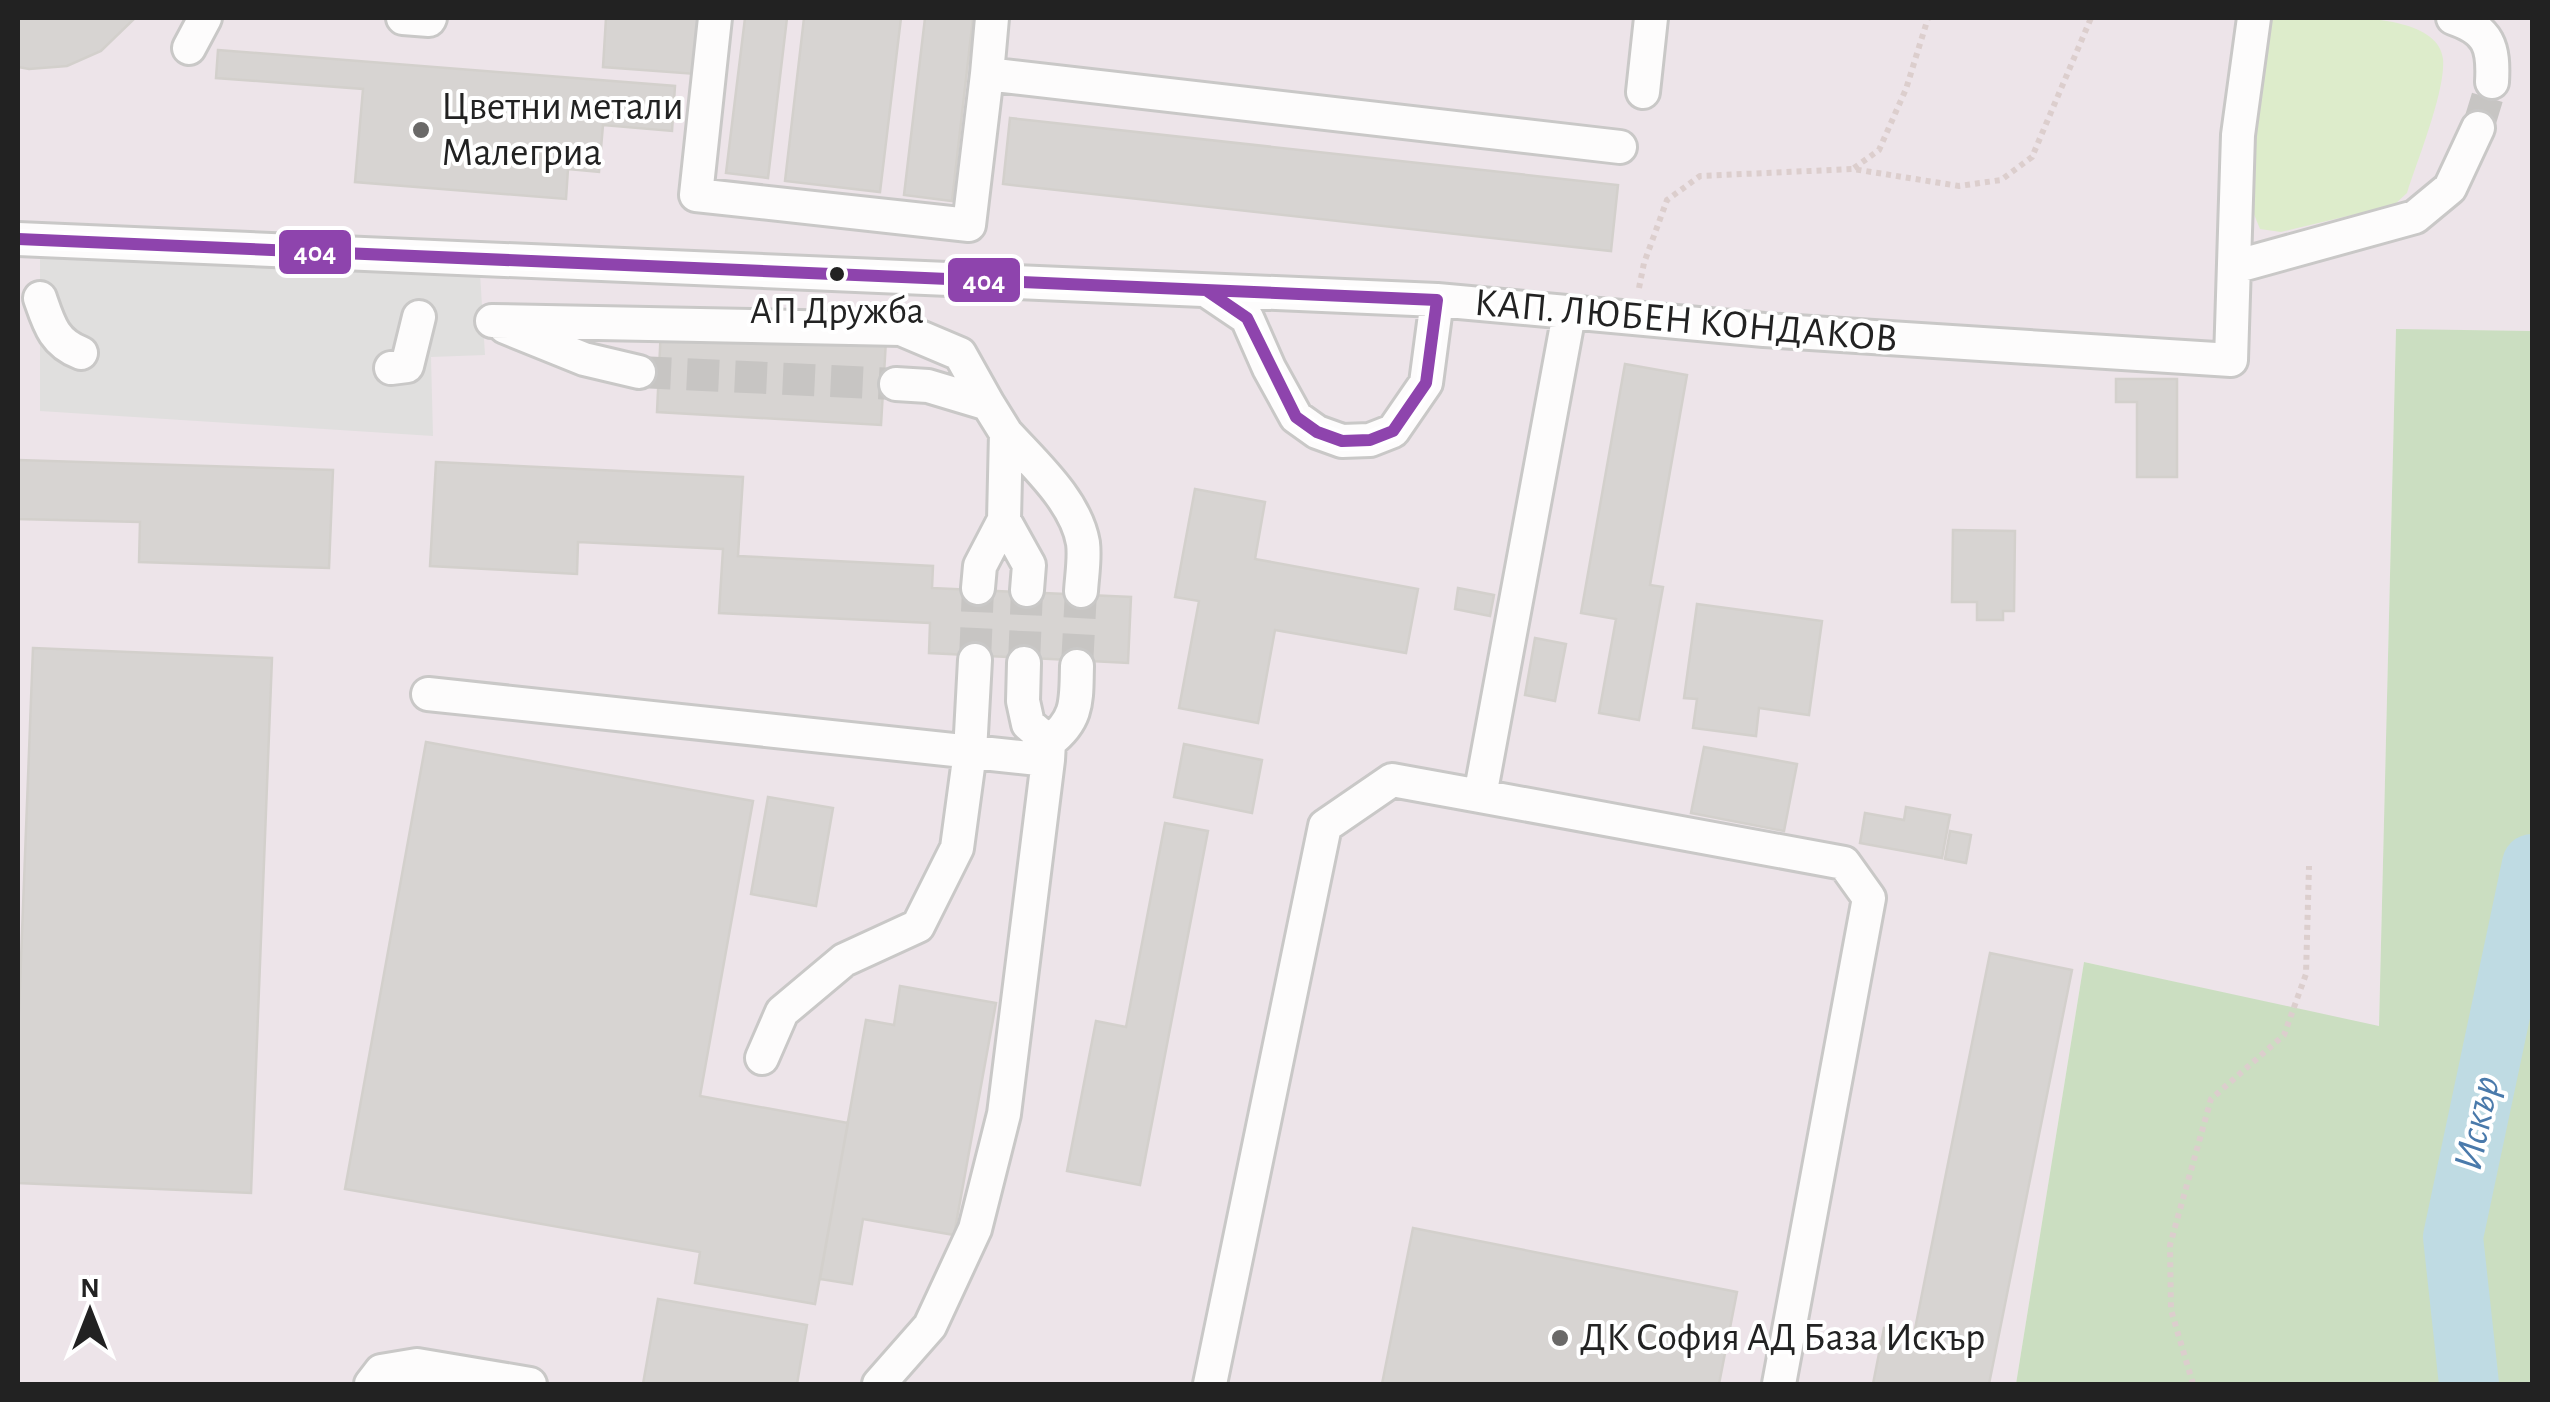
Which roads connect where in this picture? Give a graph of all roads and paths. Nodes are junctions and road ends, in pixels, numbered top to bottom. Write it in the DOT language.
graph roads {
  1 [pos="204,18"];
  2 [pos="403,18"];
  3 [pos="430,18"];
  4 [pos="715,18"];
  5 [pos="992,18"];
  6 [pos="1651,18"];
  7 [pos="1928,18"];
  8 [pos="2091,18"];
  9 [pos="2254,18"];
  10 [pos="2453,18"];
  11 [pos="189,48"];
  12 [pos="987,74"];
  13 [pos="2492,82"];
  14 [pos="1643,92"];
  15 [pos="2478,128"];
  16 [pos="1620,147"];
  17 [pos="1853,169"];
  18 [pos="18,239"];
  19 [pos="2234,267"];
  20 [pos="1206,290"];
  21 [pos="40,298"];
  22 [pos="1437,300"];
  23 [pos="1569,314"];
  24 [pos="419,317"];
  25 [pos="1633,319"];
  26 [pos="81,352"];
  27 [pos="391,368"];
  28 [pos="639,372"];
  29 [pos="896,384"];
  30 [pos="988,404"];
  31 [pos="1006,433"];
  32 [pos="1004,520"];
  33 [pos="978,588"];
  34 [pos="1028,590"];
  35 [pos="1082,590"];
  36 [pos="975,660"];
  37 [pos="1024,662"];
  38 [pos="1077,666"];
  39 [pos="428,694"];
  40 [pos="1048,751"];
  41 [pos="970,752"];
  42 [pos="1480,796"];
  43 [pos="2310,866"];
  44 [pos="762,1058"];
  45 [pos="371,1384"];
  46 [pos="530,1384"];
  47 [pos="879,1384"];
  48 [pos="1210,1384"];
  49 [pos="1779,1384"];
  50 [pos="2193,1384"];
  1 -- 11 [label="street"];
  2 -- 3 [label="street"];
  4 -- 12 [label="street"];
  5 -- 12 [label="street"];
  6 -- 14 [label="street"];
  7 -- 17 [label="path"];
  8 -- 17 [label="path"];
  9 -- 19 [label="street, КАП. ЛЮБЕН КОНДАКОВ"];
  10 -- 13 [label="street"];
  12 -- 16 [label="street"];
  15 -- 19 [label="street"];
  17 -- 25 [label="path"];
  18 -- 20 [label="street, КАП. ЛЮБЕН КОНДАКОВ"];
  19 -- 25 [label="street, КАП. ЛЮБЕН КОНДАКОВ"];
  20 -- 22 [label="street, КАП. ЛЮБЕН КОНДАКОВ"];
  20 -- 22 [label="street"];
  21 -- 26 [label="street"];
  22 -- 23 [label="street, КАП. ЛЮБЕН КОНДАКОВ"];
  23 -- 25 [label="street, КАП. ЛЮБЕН КОНДАКОВ"];
  23 -- 42 [label="street"];
  24 -- 27 [label="street"];
  28 -- 30 [label="street"];
  29 -- 30 [label="street"];
  30 -- 31 [label="street"];
  31 -- 32 [label="street"];
  31 -- 35 [label="street"];
  32 -- 33 [label="street"];
  32 -- 34 [label="street"];
  36 -- 41 [label="street"];
  37 -- 40 [label="street"];
  38 -- 40 [label="street"];
  39 -- 41 [label="street"];
  40 -- 41 [label="street"];
  40 -- 47 [label="street"];
  41 -- 44 [label="street"];
  42 -- 48 [label="street"];
  42 -- 49 [label="street"];
  43 -- 50 [label="path"];
  45 -- 46 [label="street"];
}
